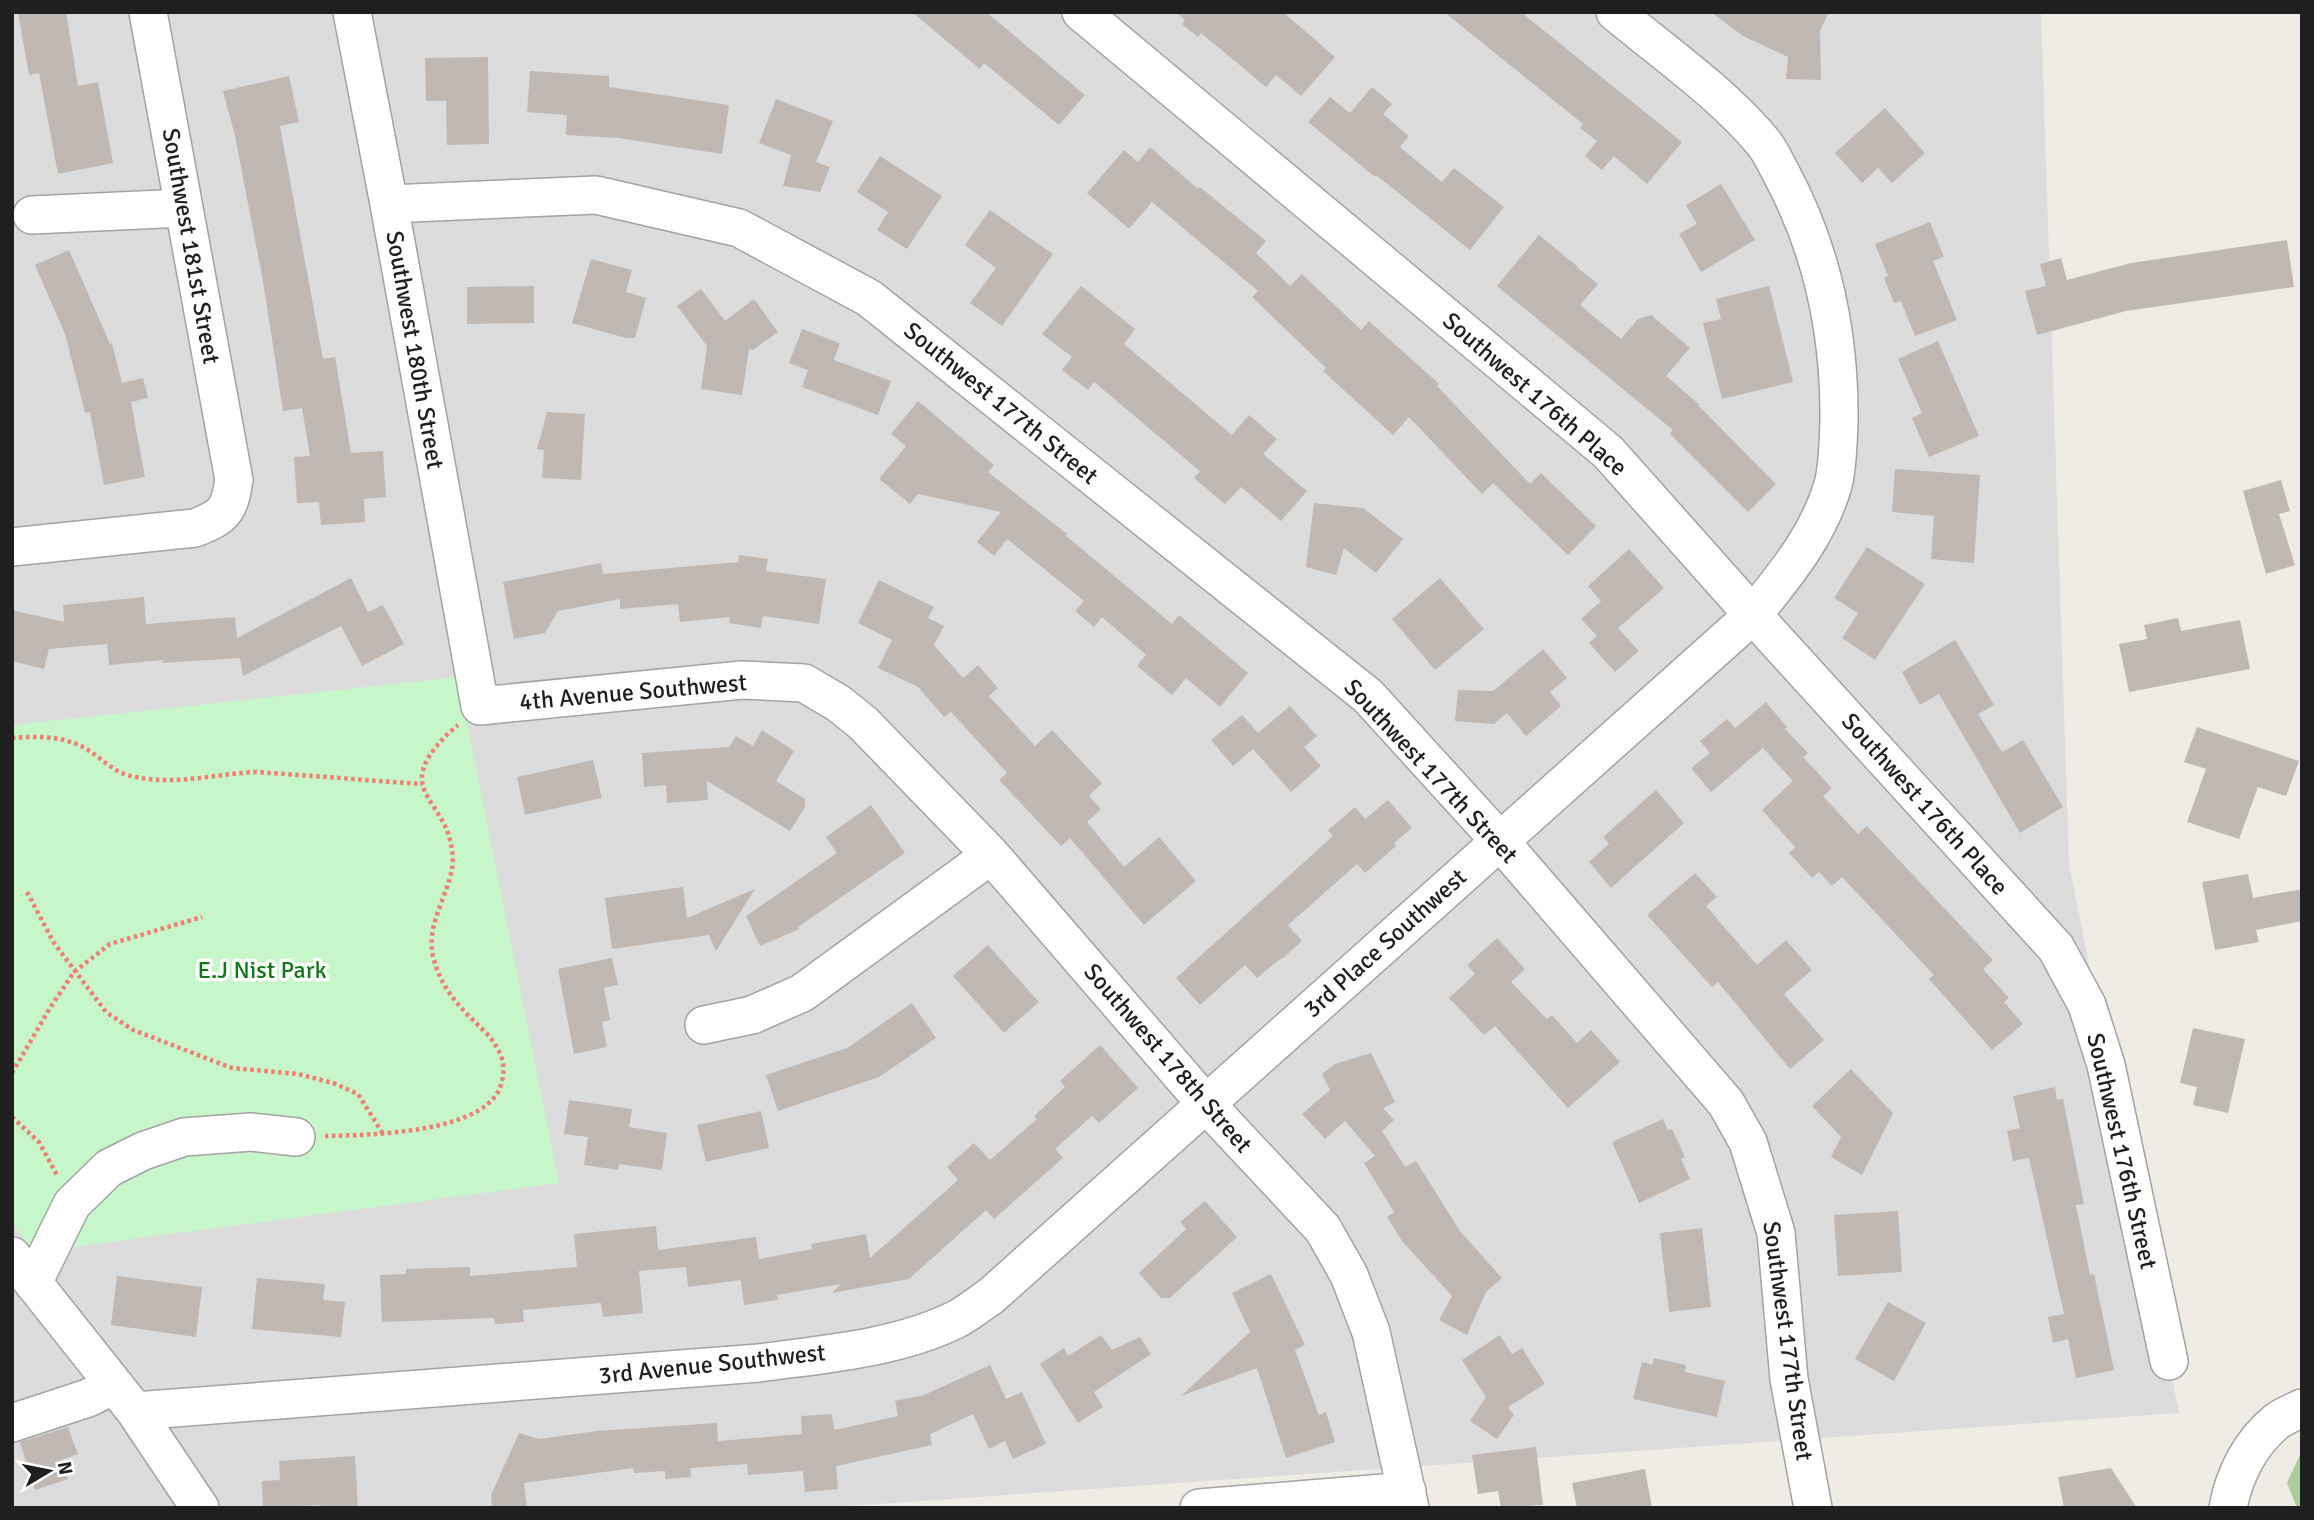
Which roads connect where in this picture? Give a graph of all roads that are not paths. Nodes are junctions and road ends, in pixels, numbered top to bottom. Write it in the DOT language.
graph roads {
  1 [pos="148,12"];
  2 [pos="352,12"];
  3 [pos="1081,12"];
  4 [pos="1615,12"];
  5 [pos="389,204"];
  6 [pos="184,208"];
  7 [pos="32,215"];
  8 [pos="12,547"];
  9 [pos="1753,615"];
  10 [pos="804,683"];
  11 [pos="478,698"];
  12 [pos="1499,841"];
  13 [pos="991,855"];
  14 [pos="2056,947"];
  15 [pos="704,1024"];
  16 [pos="1206,1104"];
  17 [pos="296,1137"];
  18 [pos="23,1270"];
  19 [pos="2169,1361"];
  20 [pos="125,1399"];
  21 [pos="2302,1408"];
  22 [pos="12,1423"];
  23 [pos="1408,1499"];
  24 [pos="200,1508"];
  25 [pos="1199,1508"];
  26 [pos="1813,1508"];
  27 [pos="2228,1508"];
  1 -- 6 [label="street, Southwest 181st Street"];
  2 -- 5 [label="street, Southwest 180th Street"];
  3 -- 9 [label="street, Southwest 176th Place"];
  4 -- 9 [label="street, 3rd Place Southwest"];
  5 -- 11 [label="street, Southwest 180th Street"];
  5 -- 12 [label="street, Southwest 177th Street"];
  6 -- 7 [label="street"];
  6 -- 8 [label="street, Southwest 181st Street"];
  9 -- 12 [label="street, 3rd Place Southwest"];
  9 -- 14 [label="street, Southwest 176th Place"];
  10 -- 11 [label="street, 4th Avenue Southwest"];
  10 -- 13 [label="street, Southwest 178th Street"];
  12 -- 16 [label="street, 3rd Place Southwest"];
  12 -- 26 [label="street, Southwest 177th Street"];
  13 -- 15 [label="street"];
  13 -- 16 [label="street, Southwest 178th Street"];
  14 -- 19 [label="street, Southwest 176th Street"];
  16 -- 20 [label="street, 3rd Avenue Southwest"];
  16 -- 23 [label="street, Southwest 178th Street"];
  17 -- 18 [label="street"];
  18 -- 20 [label="street"];
  20 -- 22 [label="street"];
  20 -- 24 [label="street"];
  21 -- 27 [label="street"];
  23 -- 25 [label="street"];
}
